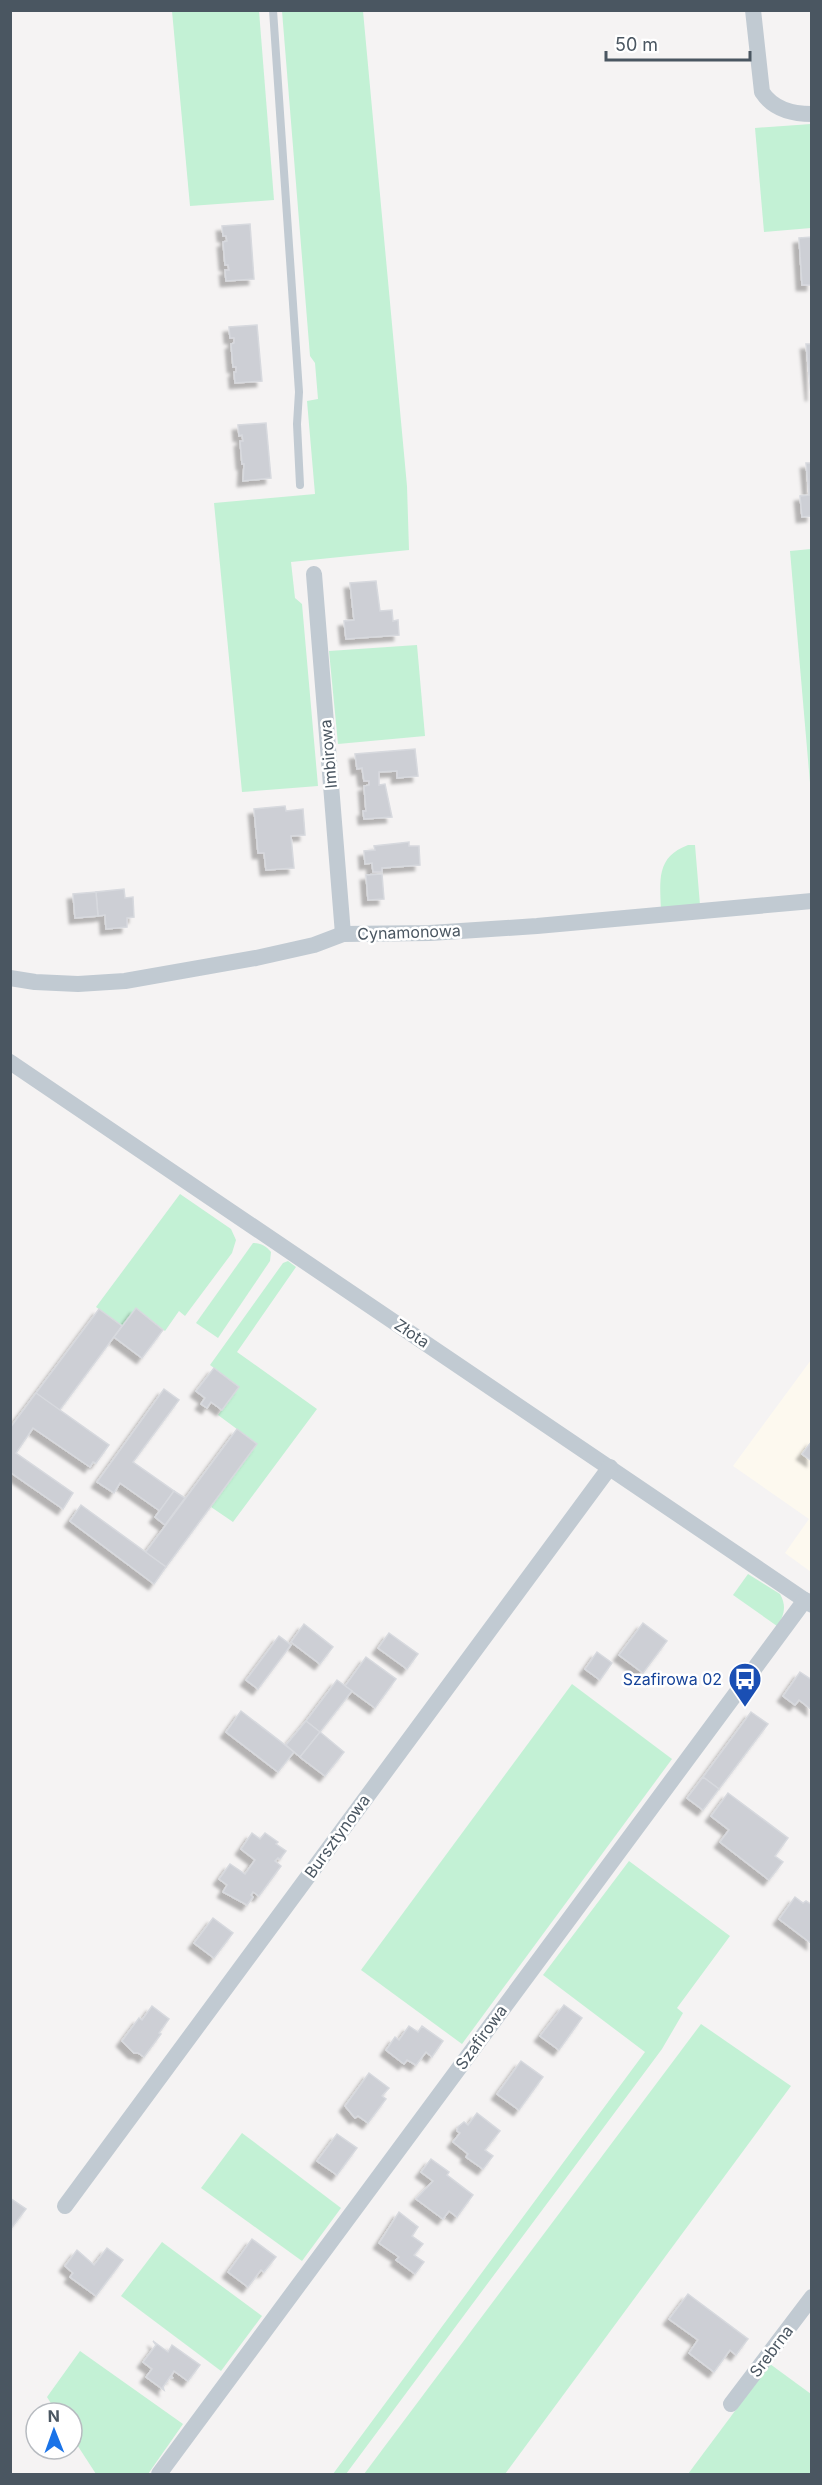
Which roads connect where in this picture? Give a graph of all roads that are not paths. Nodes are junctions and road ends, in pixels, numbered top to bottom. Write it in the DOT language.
graph roads {
  1 [pos="273,10"];
  2 [pos="753,10"];
  3 [pos="812,114"];
  4 [pos="300,485"];
  5 [pos="314,574"];
  6 [pos="812,901"];
  7 [pos="343,934"];
  8 [pos="10,978"];
  9 [pos="10,1062"];
  10 [pos="610,1467"];
  11 [pos="808,1602"];
  12 [pos="65,2206"];
  13 [pos="812,2297"];
  14 [pos="731,2404"];
  15 [pos="159,2475"];
  1 -- 4 [label="lane"];
  2 -- 3 [label="street"];
  5 -- 7 [label="street, Imbirowa"];
  6 -- 7 [label="street, Cynamonowa"];
  7 -- 8 [label="street, Cynamonowa"];
  9 -- 10 [label="street, Złota"];
  10 -- 11 [label="street, Złota"];
  10 -- 12 [label="street, Bursztynowa"];
  11 -- 15 [label="street, Szafirowa"];
  13 -- 14 [label="street, Srebrna"];
}
